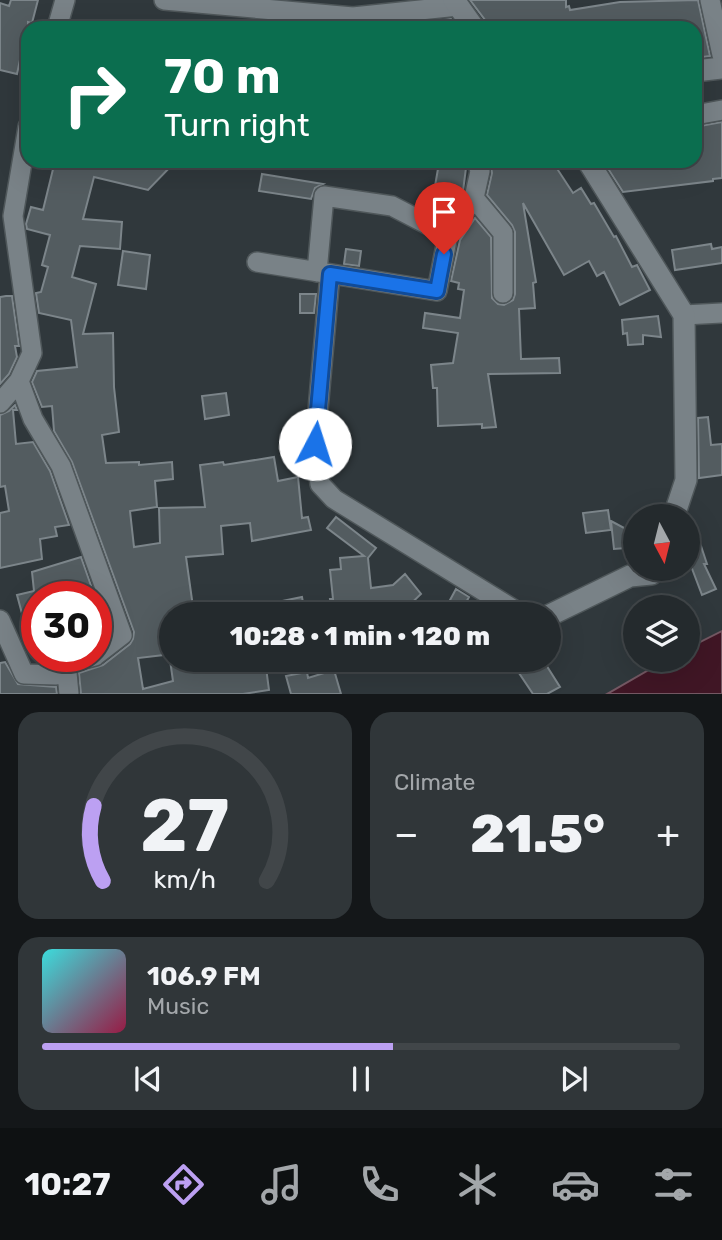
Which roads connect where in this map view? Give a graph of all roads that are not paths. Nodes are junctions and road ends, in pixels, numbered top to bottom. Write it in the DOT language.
graph roads {
  1 [pos="65,0"];
  2 [pos="710,0"];
  3 [pos="171,1"];
  4 [pos="302,7"];
  5 [pos="465,17"];
  6 [pos="59,21"];
  7 [pos="722,55"];
  8 [pos="722,68"];
  9 [pos="702,70"];
  10 [pos="722,110"];
  11 [pos="702,114"];
  12 [pos="21,168"];
  13 [pos="479,168"];
  14 [pos="592,168"];
  15 [pos="474,198"];
  16 [pos="448,235"];
  17 [pos="257,262"];
  18 [pos="324,273"];
  19 [pos="503,293"];
  20 [pos="722,313"];
  21 [pos="684,315"];
  22 [pos="19,381"];
  23 [pos="0,403"];
  24 [pos="678,504"];
  25 [pos="623,579"];
  26 [pos="103,581"];
  27 [pos="501,602"];
  28 [pos="112,607"];
  29 [pos="561,610"];
  30 [pos="0,620"];
  31 [pos="112,643"];
  32 [pos="66,673"];
  33 [pos="69,694"];
  1 -- 6 [label="street"];
  2 -- 7 [label="street"];
  3 -- 4 [label="street"];
  4 -- 5 [label="street"];
  8 -- 9 [label="street"];
  10 -- 11 [label="street"];
  12 -- 22 [label="street"];
  13 -- 15 [label="street"];
  14 -- 21 [label="street"];
  15 -- 16 [label="street"];
  15 -- 19 [label="street"];
  16 -- 18 [label="street"];
  16 -- 18 [label="street"];
  17 -- 18 [label="street"];
  18 -- 27 [label="street"];
  20 -- 21 [label="street"];
  21 -- 24 [label="street"];
  22 -- 23 [label="street"];
  22 -- 26 [label="street"];
  25 -- 29 [label="street"];
  28 -- 31 [label="street"];
  30 -- 32 [label="street"];
  32 -- 33 [label="street"];
}
